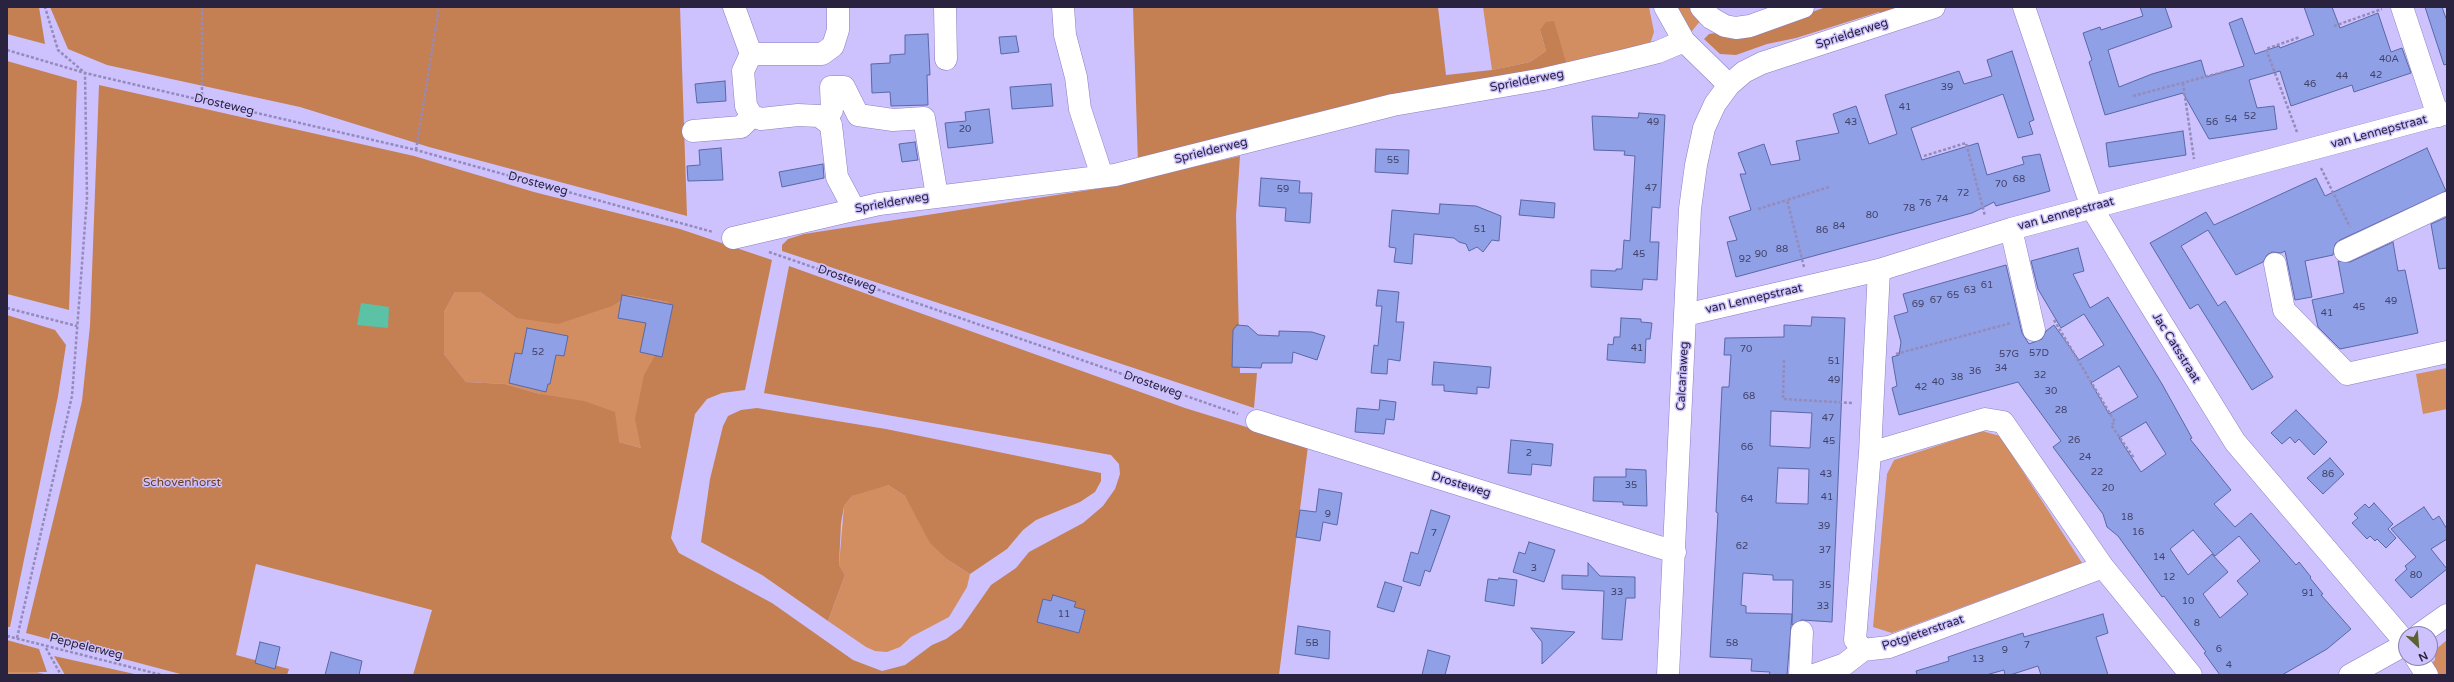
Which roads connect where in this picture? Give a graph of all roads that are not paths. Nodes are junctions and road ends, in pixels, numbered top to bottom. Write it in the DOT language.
graph roads {
  1 [pos="734,7"];
  2 [pos="838,7"];
  3 [pos="945,7"];
  4 [pos="1063,7"];
  5 [pos="1665,7"];
  6 [pos="1702,7"];
  7 [pos="1803,7"];
  8 [pos="1934,7"];
  9 [pos="2024,7"];
  10 [pos="2402,7"];
  11 [pos="1684,41"];
  12 [pos="751,54"];
  13 [pos="946,59"];
  14 [pos="1729,85"];
  15 [pos="752,116"];
  16 [pos="2444,117"];
  17 [pos="826,120"];
  18 [pos="693,131"];
  19 [pos="1102,176"];
  20 [pos="937,196"];
  21 [pos="2447,203"];
  22 [pos="2092,208"];
  23 [pos="854,210"];
  24 [pos="2011,229"];
  25 [pos="733,238"];
  26 [pos="2352,248"];
  27 [pos="2274,264"];
  28 [pos="1879,270"];
  29 [pos="1685,315"];
  30 [pos="2032,324"];
  31 [pos="2447,352"];
  32 [pos="1257,420"];
  33 [pos="1870,453"];
  34 [pos="1675,552"];
  35 [pos="2103,567"];
  36 [pos="2447,615"];
  37 [pos="2431,626"];
  38 [pos="1802,632"];
  39 [pos="2398,635"];
  40 [pos="2398,648"];
  41 [pos="1863,650"];
  42 [pos="2421,666"];
  43 [pos="1668,675"];
  44 [pos="1800,675"];
  45 [pos="1814,675"];
  46 [pos="2191,675"];
  47 [pos="2350,675"];
  48 [pos="2427,675"];
  1 -- 12 [label="street"];
  2 -- 12 [label="street"];
  3 -- 13 [label="street"];
  4 -- 19 [label="street"];
  5 -- 11 [label="street"];
  6 -- 7 [label="street"];
  8 -- 14 [label="street, Sprielderweg"];
  9 -- 22 [label="street, Jac Catsstraat"];
  10 -- 16 [label="street"];
  11 -- 14 [label="street"];
  11 -- 19 [label="street, Sprielderweg"];
  12 -- 15 [label="street"];
  14 -- 29 [label="street, Calcariaweg"];
  15 -- 17 [label="street"];
  15 -- 18 [label="street"];
  16 -- 22 [label="street, van Lennepstraat"];
  17 -- 20 [label="street"];
  17 -- 23 [label="street"];
  19 -- 20 [label="street, Sprielderweg"];
  20 -- 23 [label="street, Sprielderweg"];
  21 -- 26 [label="street"];
  22 -- 24 [label="street, van Lennepstraat"];
  22 -- 39 [label="street, Jac Catsstraat"];
  23 -- 25 [label="street, Sprielderweg"];
  24 -- 28 [label="street, van Lennepstraat"];
  24 -- 30 [label="street"];
  27 -- 31 [label="street"];
  28 -- 29 [label="street, van Lennepstraat"];
  28 -- 33 [label="street"];
  29 -- 34 [label="street, Calcariaweg"];
  32 -- 34 [label="street, Drosteweg"];
  33 -- 35 [label="street"];
  33 -- 41 [label="street"];
  34 -- 43 [label="street, Calcariaweg"];
  35 -- 41 [label="street, Potgieterstraat"];
  35 -- 46 [label="street"];
  36 -- 37 [label="street"];
  38 -- 44 [label="street"];
  40 -- 47 [label="street"];
  41 -- 45 [label="street"];
  42 -- 48 [label="street"];
}
